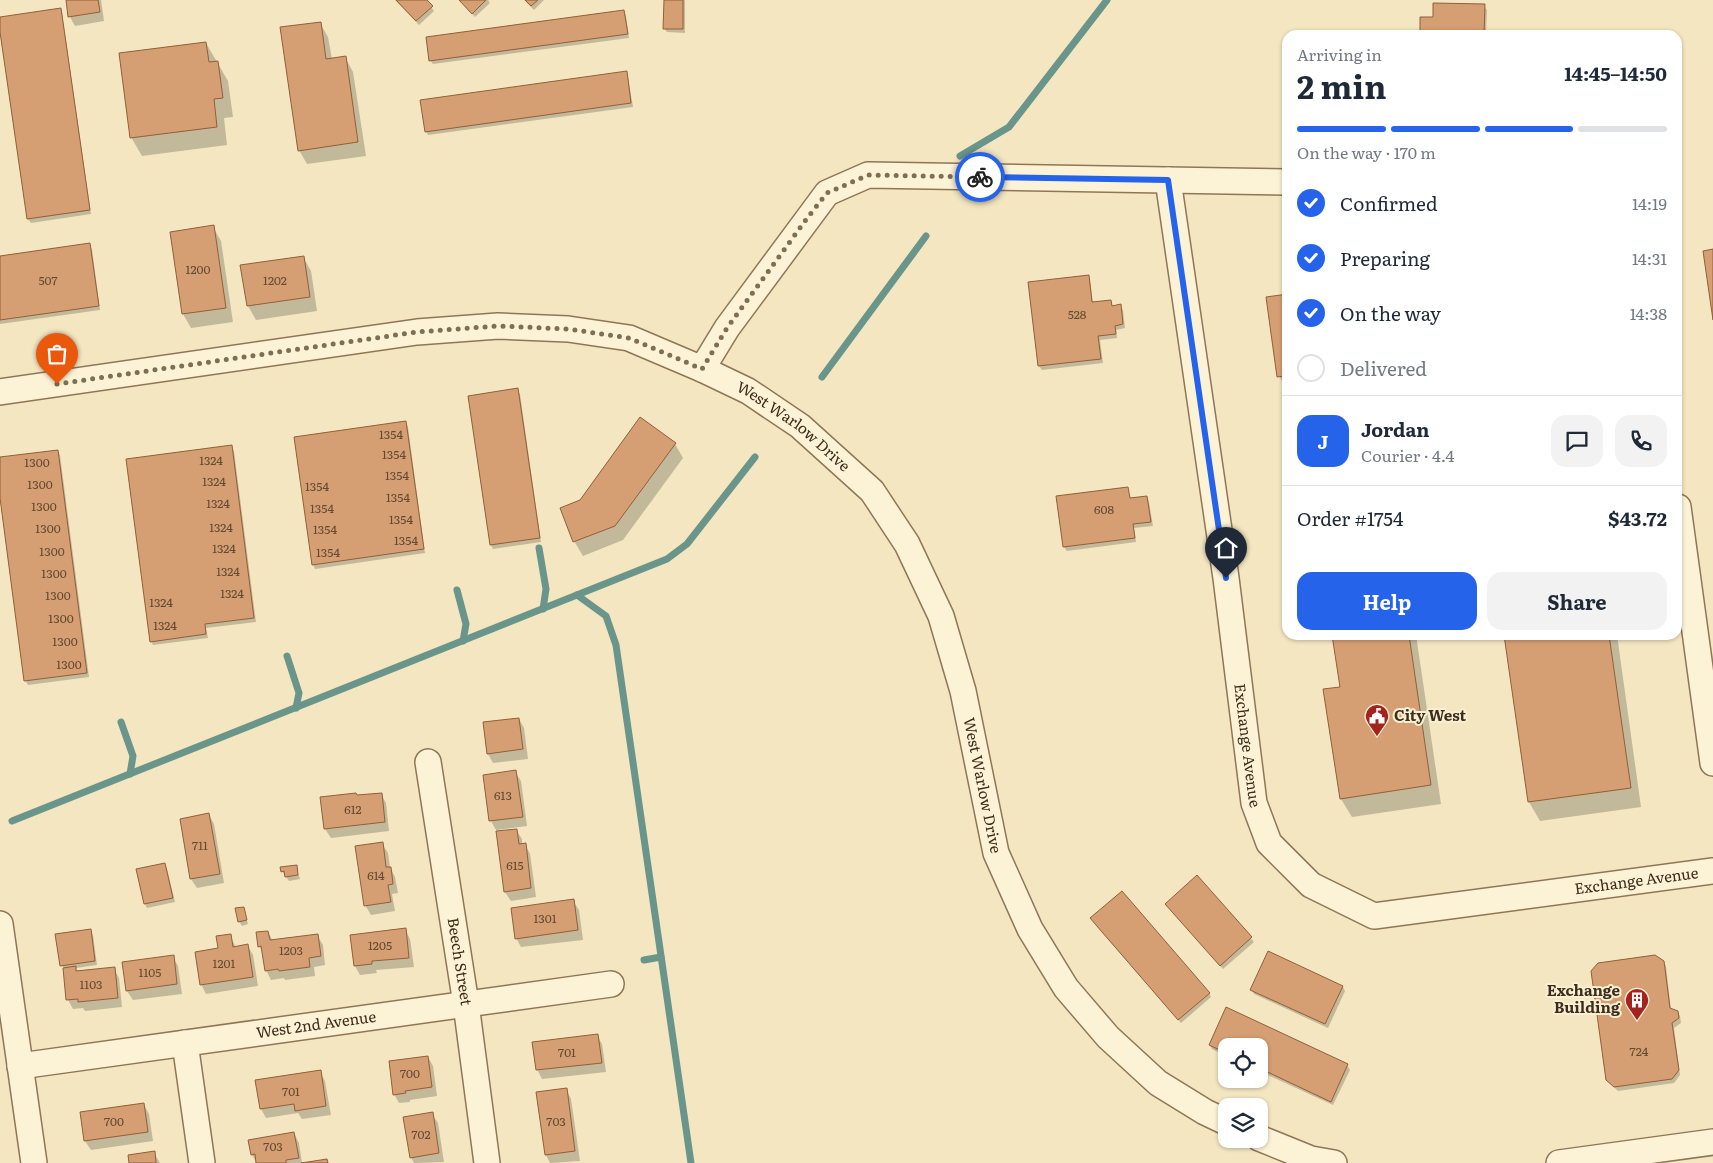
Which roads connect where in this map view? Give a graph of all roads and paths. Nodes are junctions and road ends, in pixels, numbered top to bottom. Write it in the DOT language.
graph roads {
  1 [pos="1168,180"];
  2 [pos="1282,182"];
  3 [pos="702,369"];
  4 [pos="0,392"];
  5 [pos="1682,536"];
  6 [pos="428,762"];
  7 [pos="1713,763"];
  8 [pos="1713,871"];
  9 [pos="0,924"];
  10 [pos="611,984"];
  11 [pos="466,1004"];
  12 [pos="185,1043"];
  13 [pos="20,1066"];
  14 [pos="1218,1118"];
  15 [pos="1268,1142"];
  16 [pos="1713,1142"];
  17 [pos="34,1163"];
  18 [pos="202,1163"];
  19 [pos="487,1163"];
  20 [pos="1334,1163"];
  21 [pos="1559,1163"];
  1 -- 2 [label="street"];
  1 -- 3 [label="street"];
  1 -- 8 [label="street, Exchange Avenue"];
  3 -- 4 [label="street, West Warlow Drive"];
  3 -- 14 [label="street, West Warlow Drive"];
  5 -- 7 [label="street"];
  6 -- 11 [label="street, Beech Street"];
  9 -- 13 [label="street"];
  10 -- 11 [label="street, West 2nd Avenue"];
  11 -- 12 [label="street, West 2nd Avenue"];
  11 -- 19 [label="street, Beech Street"];
  12 -- 13 [label="street, West 2nd Avenue"];
  12 -- 18 [label="street"];
  13 -- 17 [label="street"];
  15 -- 20 [label="street"];
  16 -- 21 [label="street"];
}
